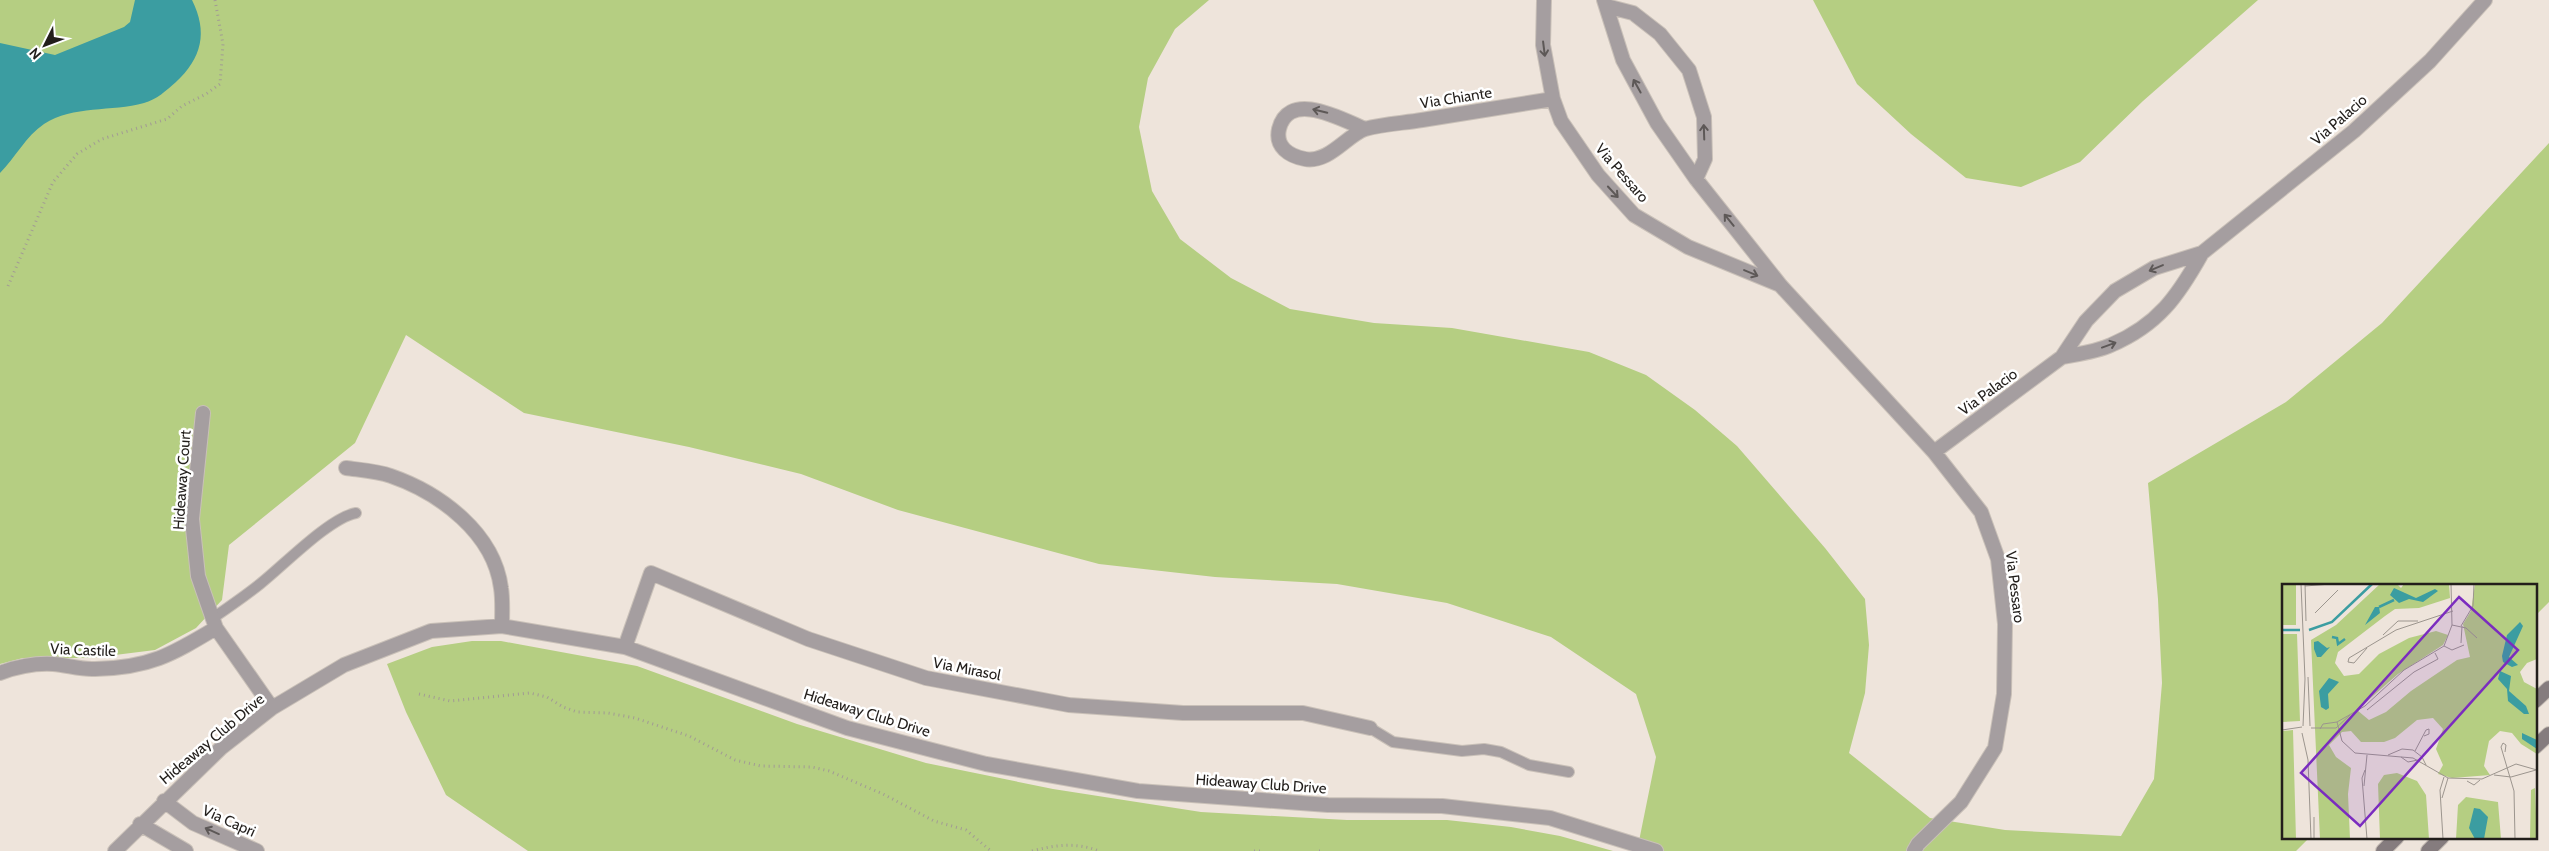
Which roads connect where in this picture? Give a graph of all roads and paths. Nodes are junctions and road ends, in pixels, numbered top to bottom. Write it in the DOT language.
graph roads {
  1 [pos="215,0"];
  2 [pos="1544,0"];
  3 [pos="2485,0"];
  4 [pos="1605,3"];
  5 [pos="1553,99"];
  6 [pos="1364,130"];
  7 [pos="1696,179"];
  8 [pos="2202,253"];
  9 [pos="8,286"];
  10 [pos="1781,286"];
  11 [pos="2062,357"];
  12 [pos="203,413"];
  13 [pos="1934,452"];
  14 [pos="346,468"];
  15 [pos="356,513"];
  16 [pos="215,623"];
  17 [pos="502,626"];
  18 [pos="625,647"];
  19 [pos="0,673"];
  20 [pos="2549,688"];
  21 [pos="420,694"];
  22 [pos="2536,700"];
  23 [pos="272,708"];
  24 [pos="1370,728"];
  25 [pos="2549,734"];
  26 [pos="2536,746"];
  27 [pos="1569,772"];
  28 [pos="164,801"];
  29 [pos="140,824"];
  30 [pos="2396,838"];
  31 [pos="2441,838"];
  32 [pos="115,851"];
  33 [pos="186,851"];
  34 [pos="257,851"];
  35 [pos="991,851"];
  36 [pos="1032,851"];
  37 [pos="1099,851"];
  38 [pos="1254,851"];
  39 [pos="1262,851"];
  40 [pos="1656,851"];
  41 [pos="1914,851"];
  42 [pos="2383,851"];
  43 [pos="2428,851"];
  1 -- 9 [label="path"];
  2 -- 5 [label="street, Via Pessaro, one-way"];
  3 -- 8 [label="street, Via Palacio"];
  7 -- 4 [label="street, Via Pessaro, one-way"];
  7 -- 4 [label="street, Via Pessaro, one-way"];
  5 -- 6 [label="street, Via Chiante"];
  5 -- 10 [label="street, Via Pessaro, one-way"];
  6 -- 6 [label="street, Via Chiante, one-way"];
  10 -- 7 [label="street, Via Pessaro, one-way"];
  8 -- 11 [label="street, Via Palacio, one-way"];
  11 -- 8 [label="street, Via Palacio, one-way"];
  10 -- 13 [label="street, Via Pessaro"];
  11 -- 13 [label="street, Via Palacio"];
  12 -- 16 [label="street, Hideaway Court"];
  13 -- 41 [label="street, Via Pessaro"];
  14 -- 17 [label="street"];
  15 -- 16 [label="lane, Via Castile"];
  16 -- 19 [label="street, Via Castile"];
  16 -- 23 [label="street, Hideaway Court"];
  17 -- 18 [label="street, Hideaway Club Drive"];
  17 -- 23 [label="street, Hideaway Club Drive"];
  18 -- 24 [label="street, Via Mirasol"];
  18 -- 40 [label="street, Hideaway Club Drive"];
  20 -- 22 [label="main road"];
  21 -- 35 [label="path"];
  23 -- 28 [label="street, Hideaway Club Drive"];
  24 -- 27 [label="lane"];
  25 -- 26 [label="main road"];
  28 -- 29 [label="street, Hideaway Club Drive"];
  34 -- 28 [label="street, Via Capri, one-way"];
  29 -- 32 [label="street, Hideaway Club Drive"];
  29 -- 33 [label="street"];
  30 -- 42 [label="main road"];
  31 -- 43 [label="main road"];
  36 -- 37 [label="path"];
  38 -- 39 [label="path"];
}
